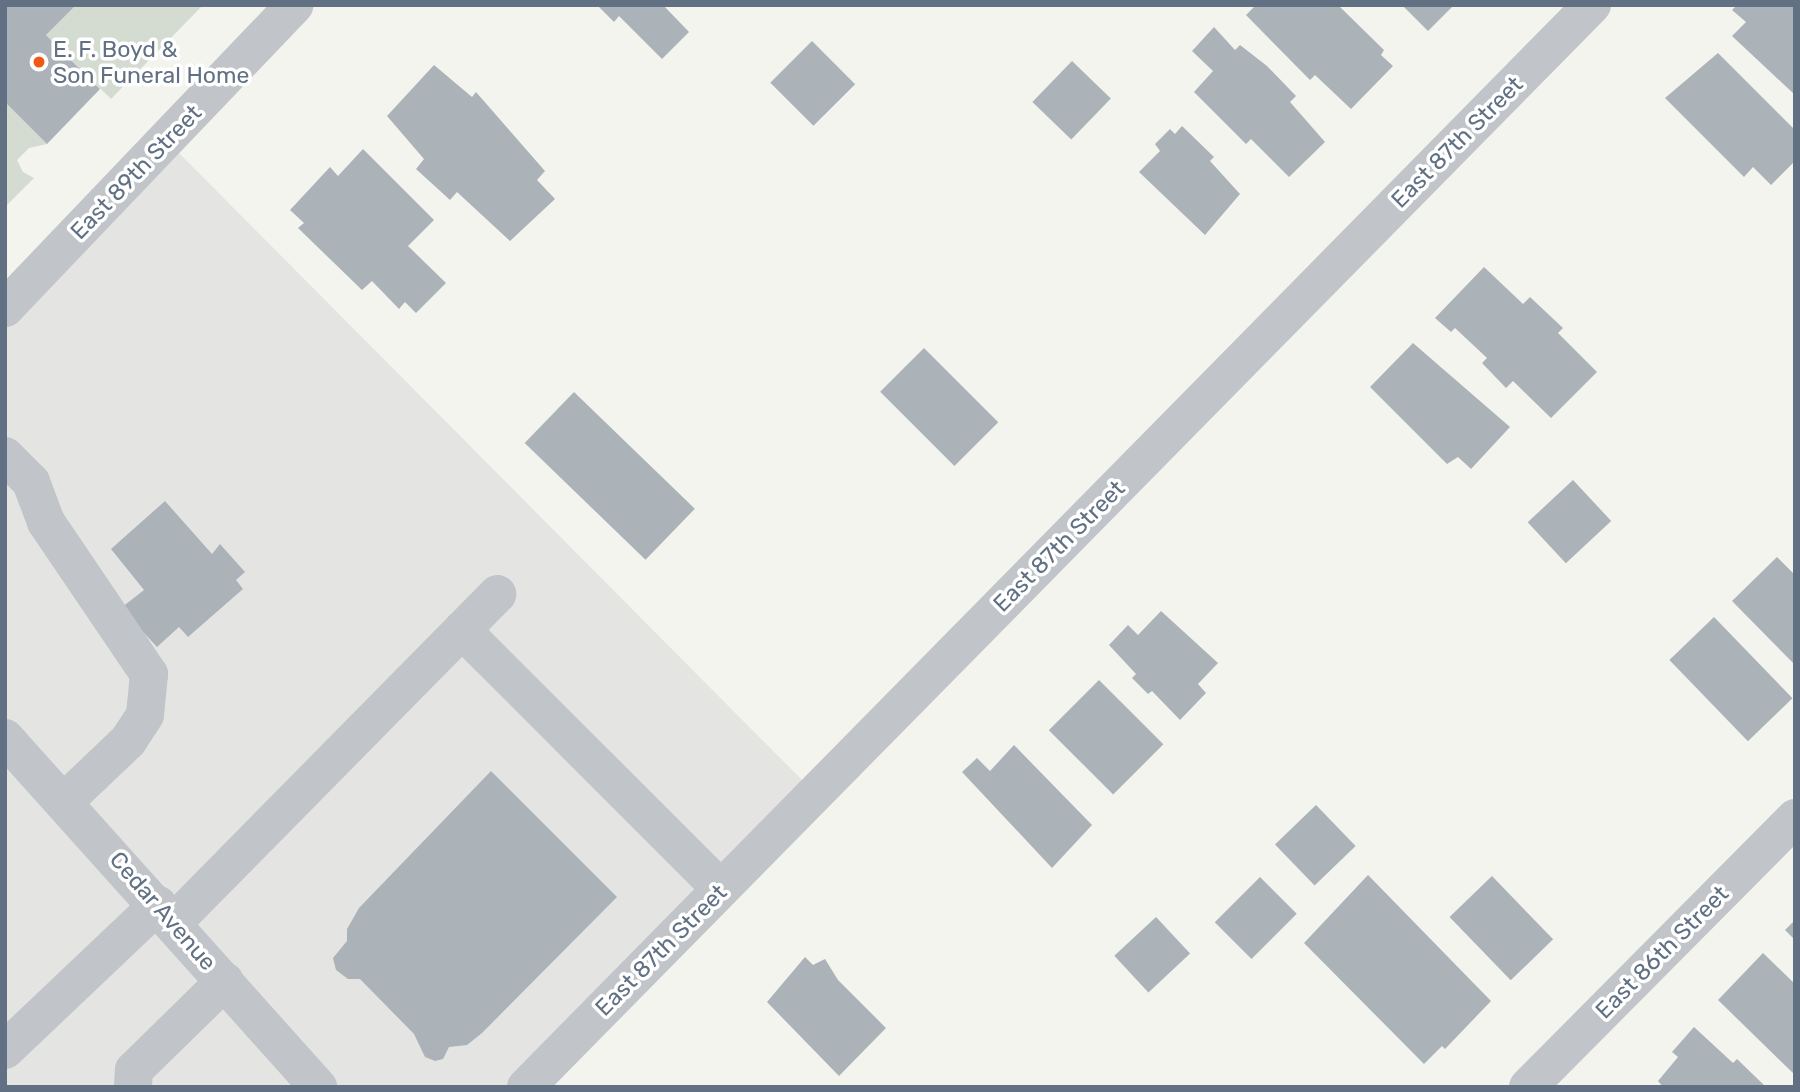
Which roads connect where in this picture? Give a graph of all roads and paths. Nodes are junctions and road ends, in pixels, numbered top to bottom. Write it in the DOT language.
graph roads {
  1 [pos="295,5"];
  2 [pos="1592,5"];
  3 [pos="5,308"];
  4 [pos="14,482"];
  5 [pos="497,594"];
  6 [pos="462,629"];
  7 [pos="5,738"];
  8 [pos="66,800"];
  9 [pos="1795,818"];
  10 [pos="721,888"];
  11 [pos="165,914"];
  12 [pos="225,981"];
  13 [pos="5,1050"];
  14 [pos="133,1087"];
  15 [pos="318,1087"];
  16 [pos="526,1087"];
  17 [pos="1528,1087"];
  1 -- 3 [label="street, East 89th Street"];
  2 -- 10 [label="street, East 87th Street"];
  4 -- 8 [label="street"];
  5 -- 6 [label="street"];
  6 -- 10 [label="street"];
  6 -- 11 [label="street"];
  7 -- 8 [label="street, Cedar Avenue"];
  8 -- 11 [label="street, Cedar Avenue"];
  9 -- 17 [label="street, East 86th Street"];
  10 -- 16 [label="street, East 87th Street"];
  11 -- 12 [label="street, Cedar Avenue"];
  11 -- 13 [label="street"];
  12 -- 14 [label="street"];
  12 -- 15 [label="street, Cedar Avenue"];
}
